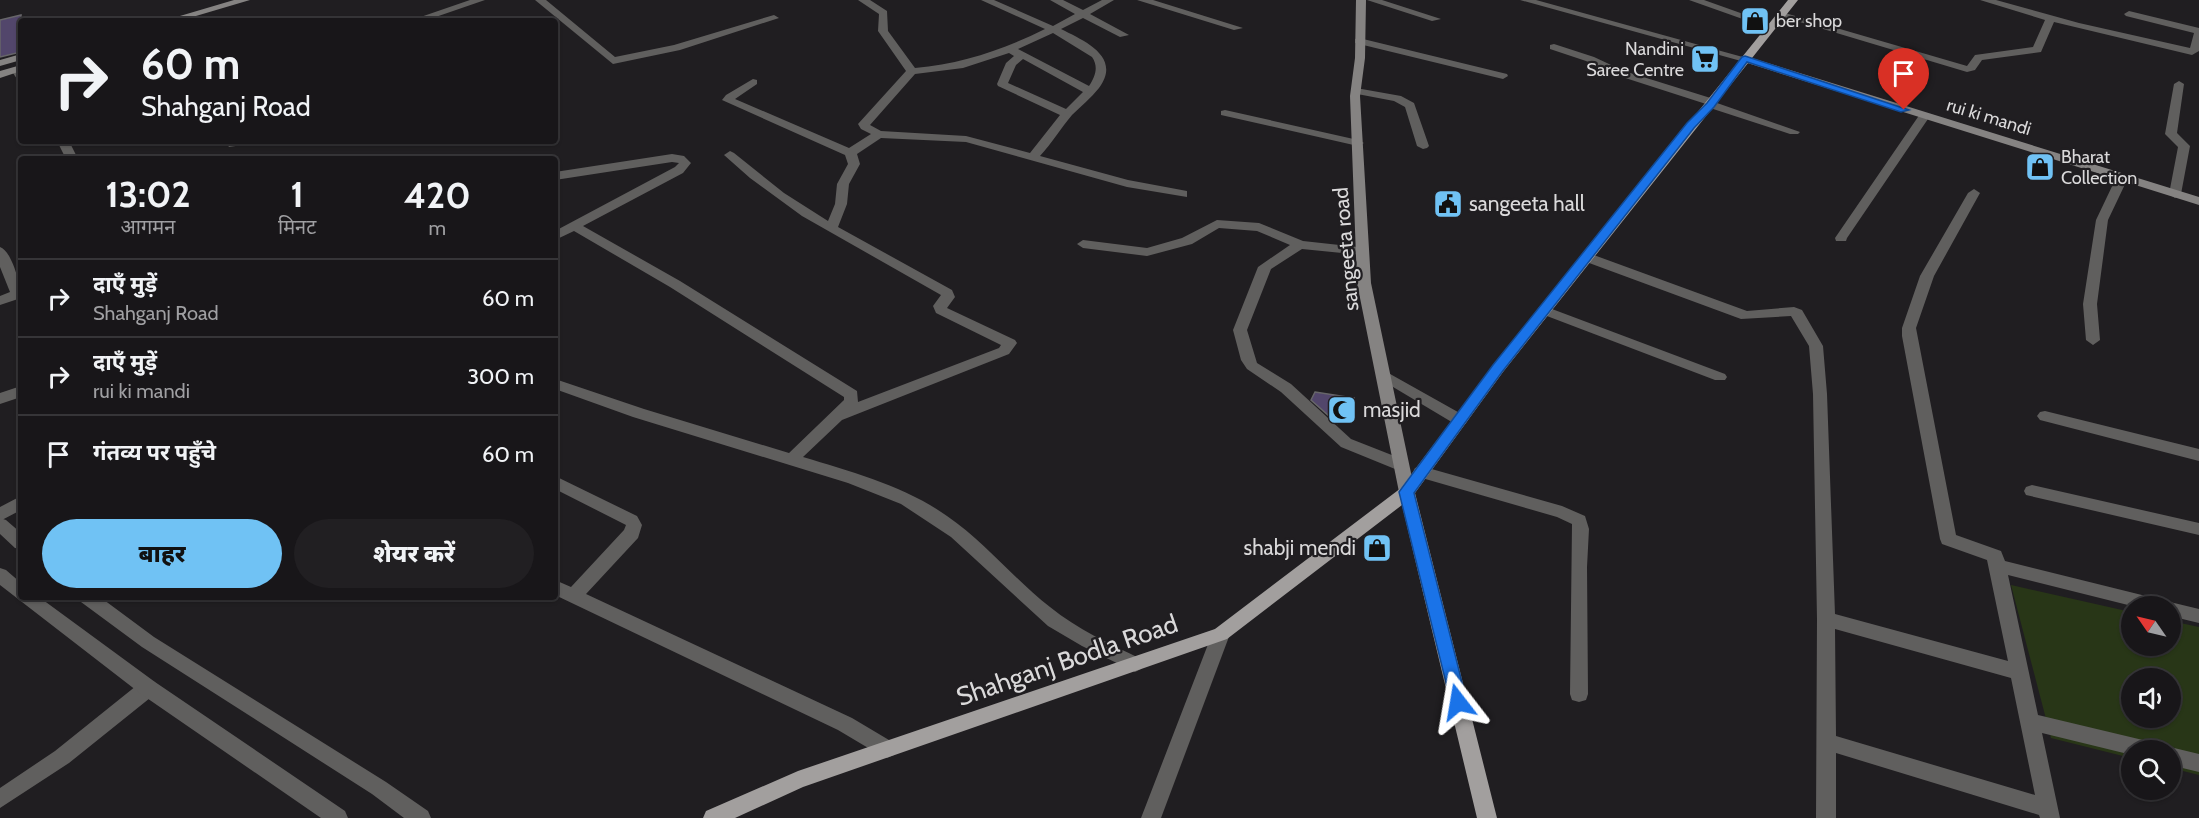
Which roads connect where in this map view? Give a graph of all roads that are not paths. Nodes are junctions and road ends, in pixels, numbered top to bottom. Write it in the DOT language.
graph roads {
  1 [pos="245,0"];
  2 [pos="480,0"];
  3 [pos="540,0"];
  4 [pos="863,0"];
  5 [pos="986,0"];
  6 [pos="1055,0"];
  7 [pos="1109,0"];
  8 [pos="1142,0"];
  9 [pos="1361,0"];
  10 [pos="1372,0"];
  11 [pos="1525,0"];
  12 [pos="1694,0"];
  13 [pos="1793,0"];
  14 [pos="1985,0"];
  15 [pos="1083,14"];
  16 [pos="2129,14"];
  17 [pos="1781,15"];
  18 [pos="179,18"];
  19 [pos="426,18"];
  20 [pos="774,18"];
  21 [pos="1436,19"];
  22 [pos="2050,19"];
  23 [pos="1772,26"];
  24 [pos="1238,28"];
  25 [pos="1053,30"];
  26 [pos="2199,31"];
  27 [pos="1124,35"];
  28 [pos="1359,41"];
  29 [pos="1554,47"];
  30 [pos="1011,50"];
  31 [pos="2194,52"];
  32 [pos="1022,55"];
  33 [pos="18,58"];
  34 [pos="1745,59"];
  35 [pos="0,63"];
  36 [pos="912,71"];
  37 [pos="18,72"];
  38 [pos="0,75"];
  39 [pos="1503,76"];
  40 [pos="753,82"];
  41 [pos="2179,84"];
  42 [pos="1090,91"];
  43 [pos="1356,91"];
  44 [pos="1712,104"];
  45 [pos="1226,113"];
  46 [pos="1067,114"];
  47 [pos="1924,116"];
  48 [pos="1794,132"];
  49 [pos="879,134"];
  50 [pos="1358,142"];
  51 [pos="1423,146"];
  52 [pos="850,152"];
  53 [pos="730,155"];
  54 [pos="1032,157"];
  55 [pos="573,172"];
  56 [pos="558,175"];
  57 [pos="2122,178"];
  58 [pos="558,180"];
  59 [pos="1974,193"];
  60 [pos="1183,194"];
  61 [pos="2175,194"];
  62 [pos="2199,201"];
  63 [pos="574,226"];
  64 [pos="832,227"];
  65 [pos="558,234"];
  66 [pos="1842,238"];
  67 [pos="1083,244"];
  68 [pos="1300,245"];
  69 [pos="0,251"];
  70 [pos="1362,251"];
  71 [pos="1586,257"];
  72 [pos="18,290"];
  73 [pos="18,295"];
  74 [pos="0,301"];
  75 [pos="1544,310"];
  76 [pos="2092,340"];
  77 [pos="1383,375"];
  78 [pos="1720,377"];
  79 [pos="558,385"];
  80 [pos="18,392"];
  81 [pos="0,399"];
  82 [pos="837,416"];
  83 [pos="2045,416"];
  84 [pos="1460,420"];
  85 [pos="2199,454"];
  86 [pos="792,459"];
  87 [pos="1401,465"];
  88 [pos="1422,472"];
  89 [pos="558,484"];
  90 [pos="2032,491"];
  91 [pos="1407,492"];
  92 [pos="18,504"];
  93 [pos="0,515"];
  94 [pos="0,524"];
  95 [pos="2199,529"];
  96 [pos="18,540"];
  97 [pos="1997,566"];
  98 [pos="0,575"];
  99 [pos="558,588"];
  100 [pos="18,590"];
  101 [pos="573,596"];
  102 [pos="2121,597"];
  103 [pos="30,600"];
  104 [pos="91,600"];
  105 [pos="2181,612"];
  106 [pos="2199,616"];
  107 [pos="1826,619"];
  108 [pos="1221,634"];
  109 [pos="1135,664"];
  110 [pos="2019,672"];
  111 [pos="148,688"];
  112 [pos="1580,694"];
  113 [pos="2029,721"];
  114 [pos="1827,742"];
  115 [pos="2121,744"];
  116 [pos="887,749"];
  117 [pos="2181,759"];
  118 [pos="2199,763"];
  119 [pos="0,799"];
  120 [pos="2049,813"];
  121 [pos="338,818"];
  122 [pos="421,818"];
  123 [pos="713,818"];
  124 [pos="1151,818"];
  125 [pos="1486,818"];
  126 [pos="1826,818"];
  1 -- 18 [label="main road"];
  2 -- 19 [label="street"];
  3 -- 20 [label="street"];
  4 -- 36 [label="street"];
  5 -- 25 [label="street"];
  6 -- 15 [label="street"];
  7 -- 15 [label="street"];
  8 -- 24 [label="street"];
  9 -- 28 [label="main road, sangeeta road"];
  10 -- 21 [label="street"];
  11 -- 34 [label="street, rui ki mandi"];
  12 -- 23 [label="street"];
  13 -- 17 [label="main road, Shahganj Bodla Road"];
  14 -- 22 [label="street"];
  15 -- 25 [label="street"];
  15 -- 27 [label="street"];
  16 -- 26 [label="street"];
  17 -- 22 [label="street"];
  17 -- 23 [label="main road, Shahganj Bodla Road"];
  22 -- 31 [label="street"];
  23 -- 34 [label="main road, Shahganj Bodla Road"];
  25 -- 30 [label="street"];
  25 -- 42 [label="street"];
  26 -- 31 [label="street"];
  28 -- 39 [label="street"];
  28 -- 43 [label="main road, sangeeta road"];
  29 -- 44 [label="street"];
  30 -- 32 [label="street"];
  30 -- 36 [label="street"];
  32 -- 42 [label="street"];
  32 -- 46 [label="street"];
  33 -- 35 [label="main road"];
  34 -- 44 [label="main road, Shahganj Bodla Road"];
  34 -- 47 [label="main road, rui ki mandi"];
  36 -- 49 [label="street"];
  37 -- 38 [label="main road"];
  40 -- 52 [label="street"];
  41 -- 61 [label="street"];
  42 -- 46 [label="street"];
  43 -- 50 [label="main road, sangeeta road"];
  43 -- 51 [label="street"];
  44 -- 48 [label="street"];
  44 -- 71 [label="main road, Shahganj Bodla Road"];
  45 -- 50 [label="street"];
  46 -- 54 [label="street"];
  47 -- 57 [label="main road, rui ki mandi"];
  47 -- 66 [label="street"];
  49 -- 52 [label="street"];
  49 -- 54 [label="street"];
  50 -- 70 [label="main road, sangeeta road"];
  52 -- 64 [label="street"];
  53 -- 64 [label="street"];
  54 -- 60 [label="street"];
  55 -- 56 [label="street"];
  55 -- 58 [label="street"];
  55 -- 63 [label="street"];
  57 -- 61 [label="main road, rui ki mandi"];
  57 -- 76 [label="street"];
  59 -- 97 [label="street"];
  61 -- 62 [label="main road, rui ki mandi"];
  63 -- 65 [label="street"];
  63 -- 82 [label="street"];
  64 -- 82 [label="street"];
  67 -- 68 [label="street"];
  68 -- 70 [label="street"];
  68 -- 87 [label="street"];
  69 -- 72 [label="street"];
  70 -- 77 [label="main road, sangeeta road"];
  71 -- 75 [label="main road, Shahganj Bodla Road"];
  71 -- 107 [label="street"];
  73 -- 74 [label="street"];
  75 -- 78 [label="street"];
  75 -- 84 [label="main road, Shahganj Bodla Road"];
  77 -- 84 [label="street"];
  77 -- 87 [label="main road, sangeeta road"];
  79 -- 86 [label="street"];
  80 -- 81 [label="street"];
  82 -- 86 [label="street"];
  83 -- 85 [label="street"];
  84 -- 88 [label="main road, Shahganj Bodla Road"];
  86 -- 109 [label="street"];
  87 -- 91 [label="main road, sangeeta road"];
  88 -- 91 [label="main road, Shahganj Bodla Road"];
  88 -- 112 [label="street"];
  89 -- 101 [label="street"];
  90 -- 95 [label="street"];
  91 -- 108 [label="main road, Shahganj Bodla Road"];
  91 -- 125 [label="main road"];
  92 -- 93 [label="street"];
  94 -- 96 [label="street"];
  97 -- 102 [label="street"];
  97 -- 110 [label="street"];
  98 -- 100 [label="street"];
  99 -- 101 [label="street"];
  101 -- 116 [label="street"];
  103 -- 111 [label="street"];
  104 -- 122 [label="street"];
  105 -- 106 [label="street"];
  107 -- 110 [label="street"];
  107 -- 114 [label="street"];
  108 -- 109 [label="main road, Shahganj Bodla Road"];
  108 -- 124 [label="street"];
  109 -- 116 [label="main road, Shahganj Bodla Road"];
  110 -- 113 [label="street"];
  111 -- 119 [label="street"];
  111 -- 121 [label="street"];
  113 -- 115 [label="street"];
  113 -- 120 [label="street"];
  114 -- 120 [label="street"];
  114 -- 126 [label="street"];
  116 -- 123 [label="main road, Shahganj Bodla Road"];
  117 -- 118 [label="street"];
}
